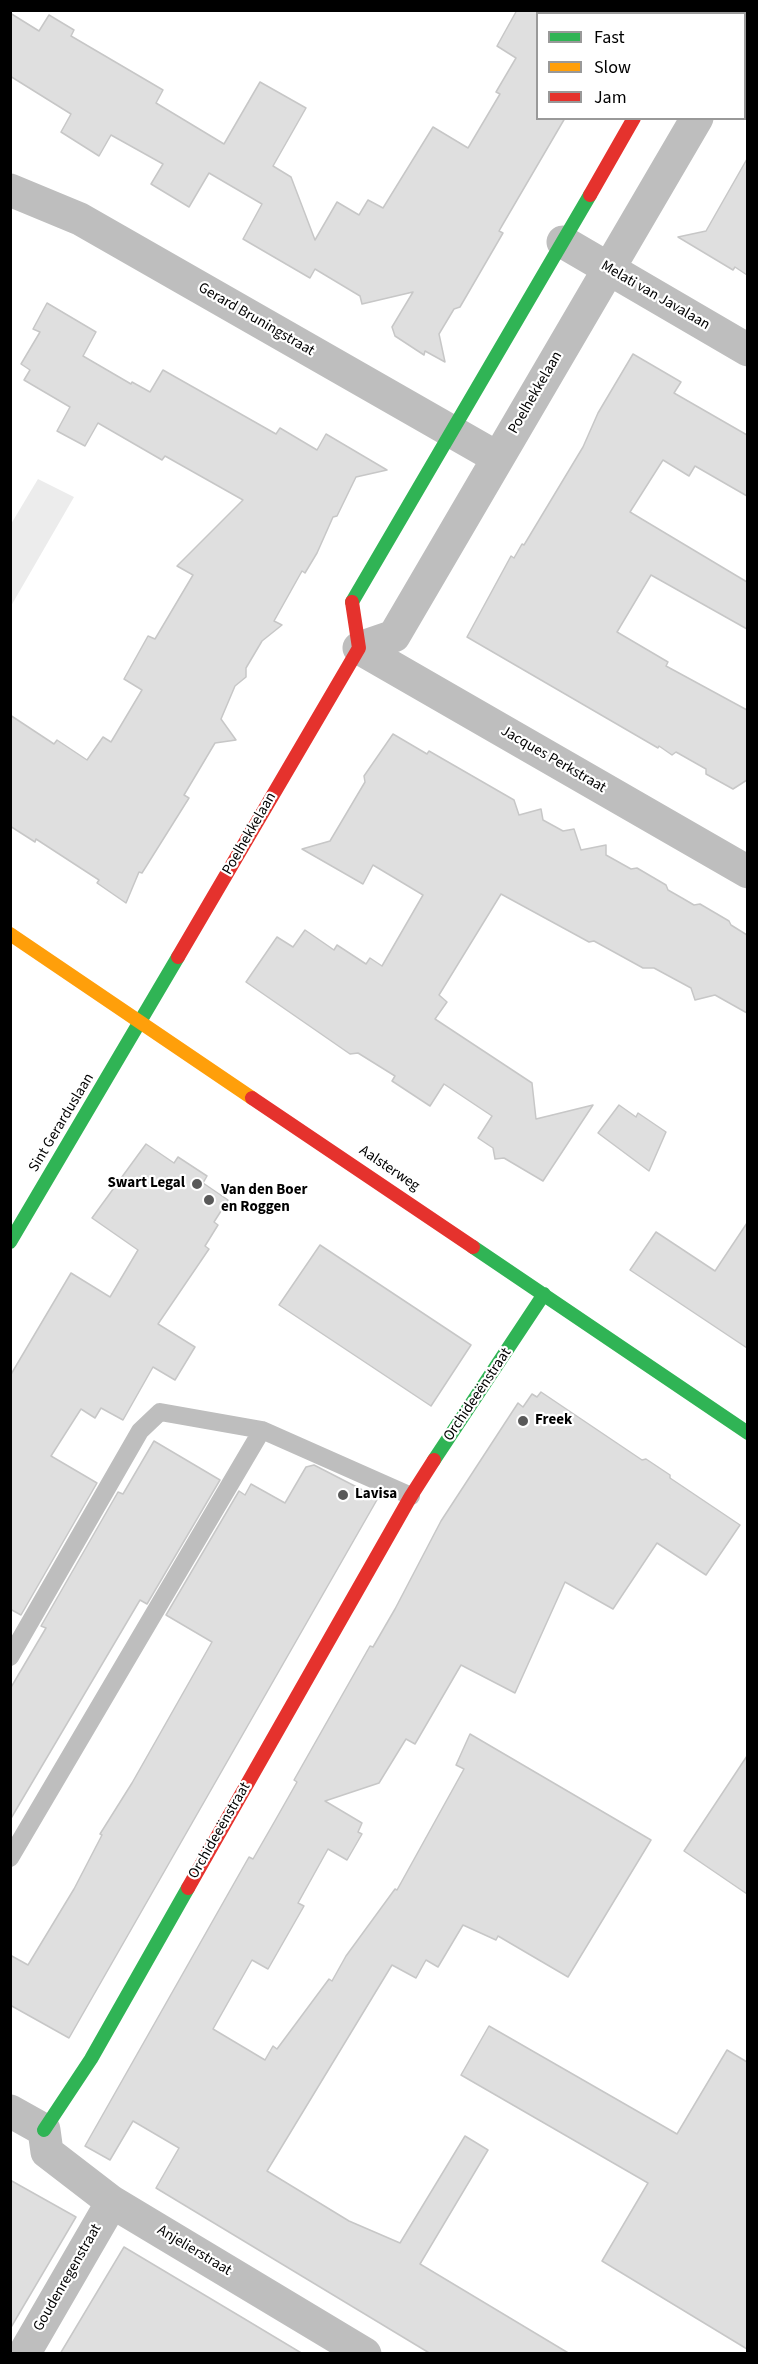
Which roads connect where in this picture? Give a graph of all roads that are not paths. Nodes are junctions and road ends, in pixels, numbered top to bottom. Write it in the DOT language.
graph roads {
  1 [pos="633,120"];
  2 [pos="696,120"];
  3 [pos="10,190"];
  4 [pos="563,242"];
  5 [pos="609,269"];
  6 [pos="747,350"];
  7 [pos="452,431"];
  8 [pos="498,458"];
  9 [pos="359,648"];
  10 [pos="747,872"];
  11 [pos="10,934"];
  12 [pos="141,1021"];
  13 [pos="10,1242"];
  14 [pos="544,1294"];
  15 [pos="262,1430"];
  16 [pos="747,1433"];
  17 [pos="411,1496"];
  18 [pos="10,1657"];
  19 [pos="10,1858"];
  20 [pos="10,2111"];
  21 [pos="44,2130"];
  22 [pos="112,2202"];
  23 [pos="24,2354"];
  24 [pos="365,2354"];
  1 -- 4 [label="street"];
  2 -- 5 [label="street, Poelhekkelaan"];
  3 -- 7 [label="street, Gerard Bruningstraat"];
  4 -- 5 [label="street, Melati van Javalaan"];
  4 -- 7 [label="street"];
  5 -- 6 [label="street, Melati van Javalaan"];
  5 -- 8 [label="street, Poelhekkelaan"];
  7 -- 8 [label="street, Gerard Bruningstraat"];
  7 -- 9 [label="street"];
  8 -- 9 [label="street, Poelhekkelaan"];
  9 -- 10 [label="street, Jacques Perkstraat"];
  9 -- 12 [label="street, Poelhekkelaan"];
  11 -- 12 [label="street, Aalsterweg"];
  12 -- 13 [label="street, Sint Gerarduslaan"];
  12 -- 14 [label="street, Aalsterweg"];
  14 -- 16 [label="street, Aalsterweg"];
  14 -- 17 [label="street, Orchideeënstraat"];
  15 -- 17 [label="lane"];
  15 -- 18 [label="lane"];
  15 -- 19 [label="lane"];
  17 -- 21 [label="street, Orchideeënstraat"];
  20 -- 21 [label="street"];
  21 -- 22 [label="street, Anjelierstraat"];
  22 -- 23 [label="street, Goudenregenstraat"];
  22 -- 24 [label="street, Anjelierstraat"];
}
